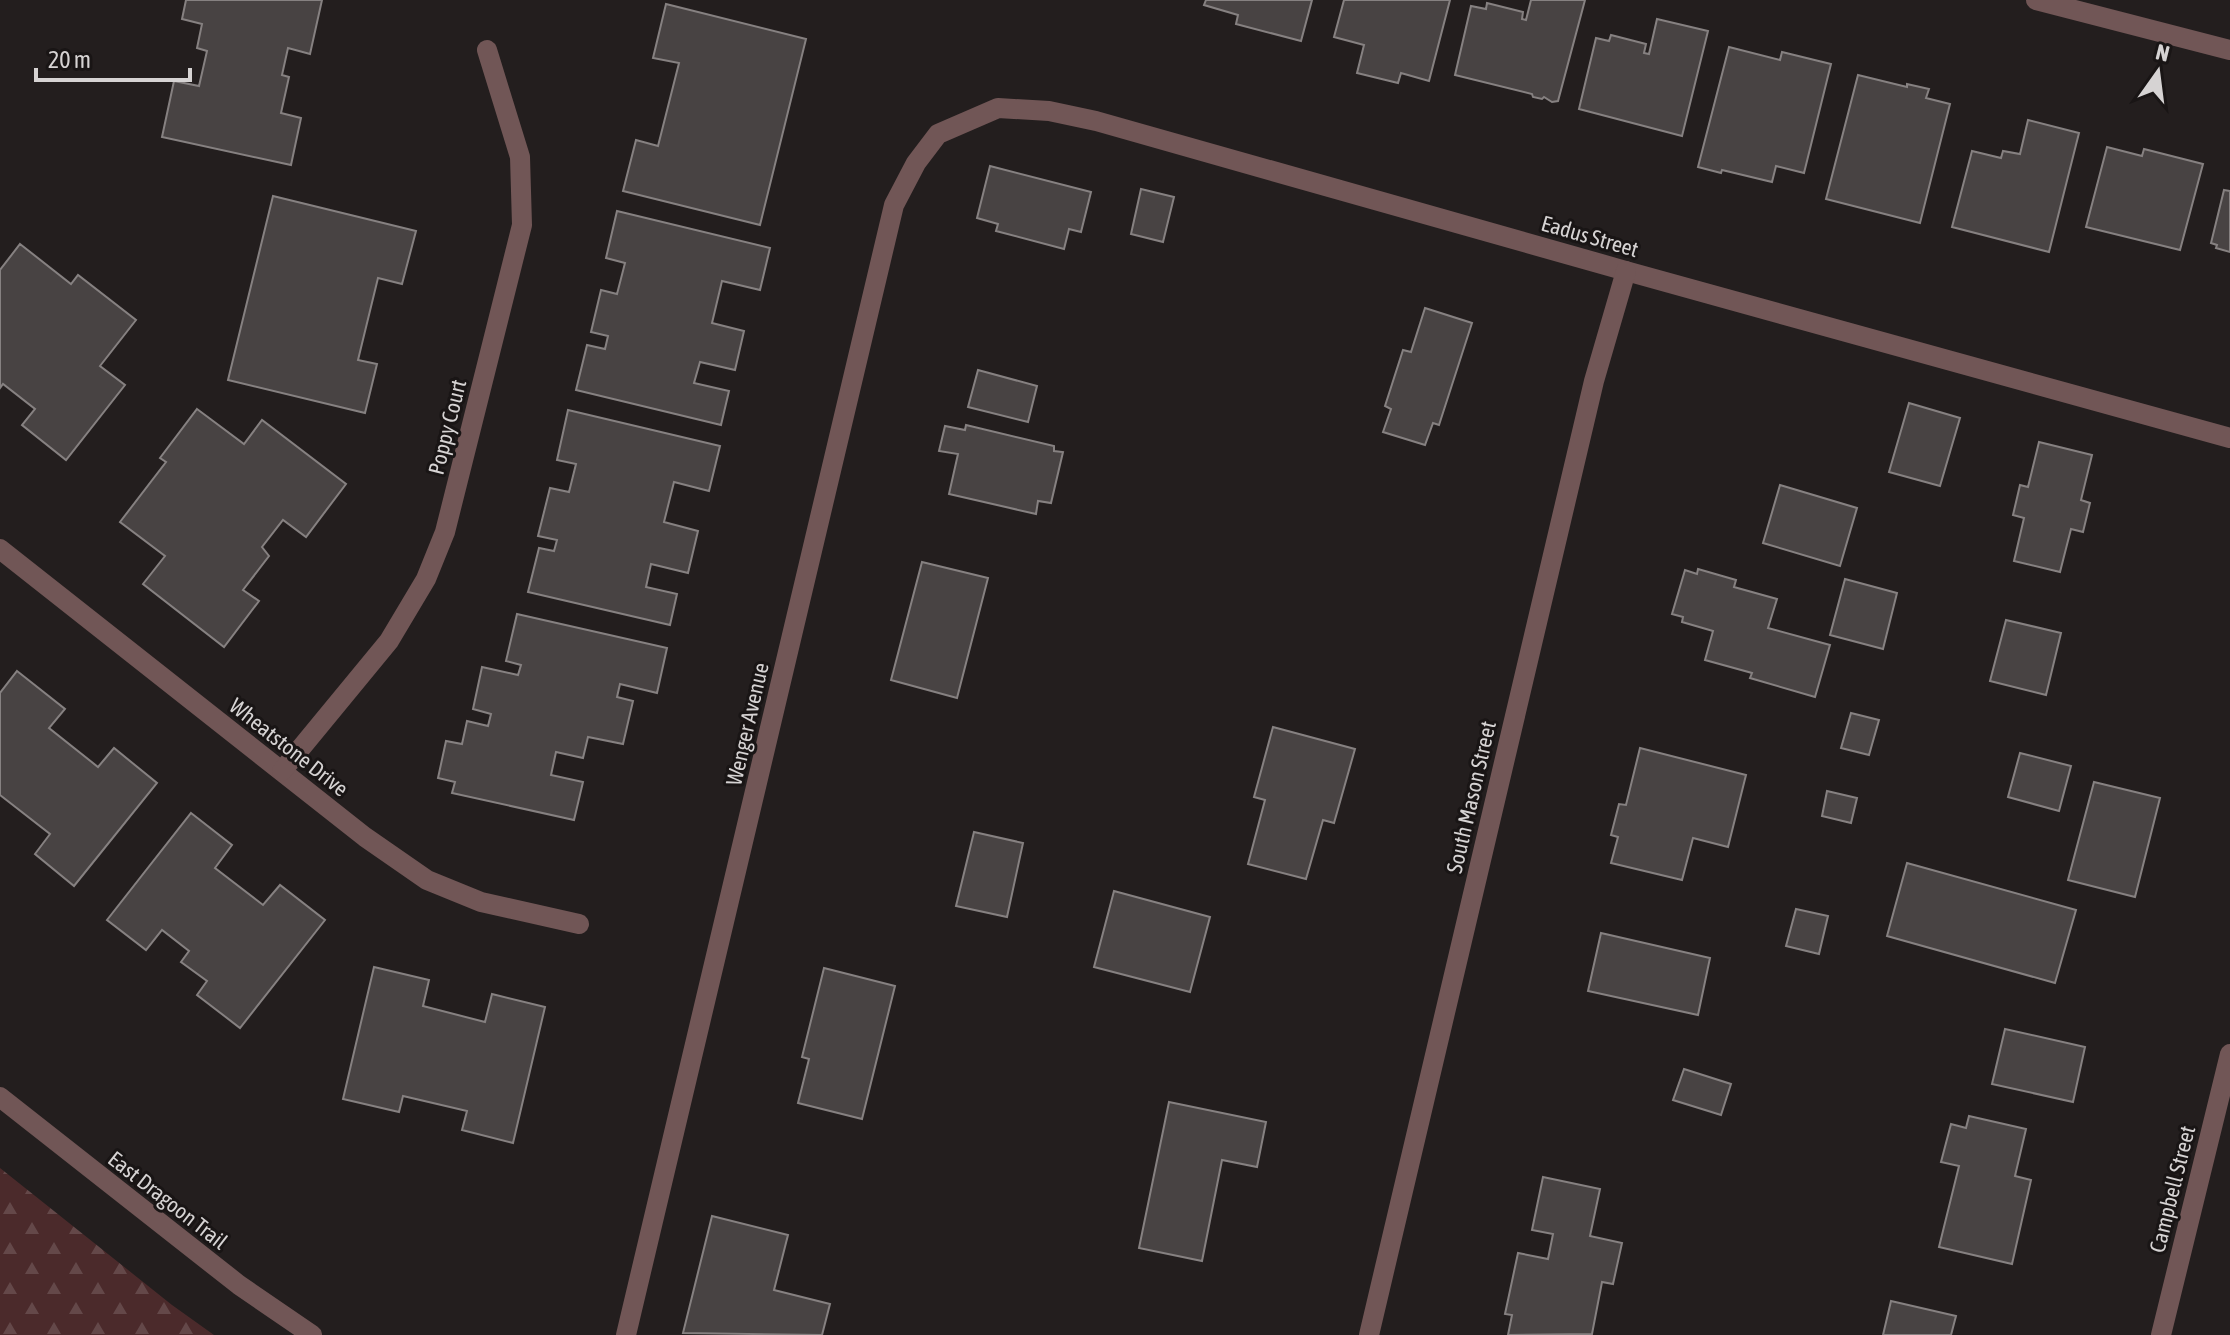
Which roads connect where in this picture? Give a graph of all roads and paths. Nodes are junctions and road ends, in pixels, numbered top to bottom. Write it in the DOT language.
graph roads {
  1 [pos="2036,0"];
  2 [pos="487,50"];
  3 [pos="2230,50"];
  4 [pos="938,134"];
  5 [pos="1626,271"];
  6 [pos="2230,438"];
  7 [pos="0,549"];
  8 [pos="282,771"];
  9 [pos="579,924"];
  10 [pos="2230,1054"];
  11 [pos="0,1097"];
  12 [pos="312,1335"];
  13 [pos="626,1335"];
  14 [pos="1369,1335"];
  15 [pos="2161,1335"];
  1 -- 3 [label="street"];
  2 -- 8 [label="street, Poppy Court"];
  4 -- 5 [label="street, Eadus Street"];
  4 -- 13 [label="street, Wenger Avenue"];
  5 -- 6 [label="street, Eadus Street"];
  5 -- 14 [label="street, South Mason Street"];
  7 -- 8 [label="street, Wheatstone Drive"];
  8 -- 9 [label="street, Wheatstone Drive"];
  10 -- 15 [label="street, Campbell Street"];
  11 -- 12 [label="street, East Dragoon Trail"];
}
